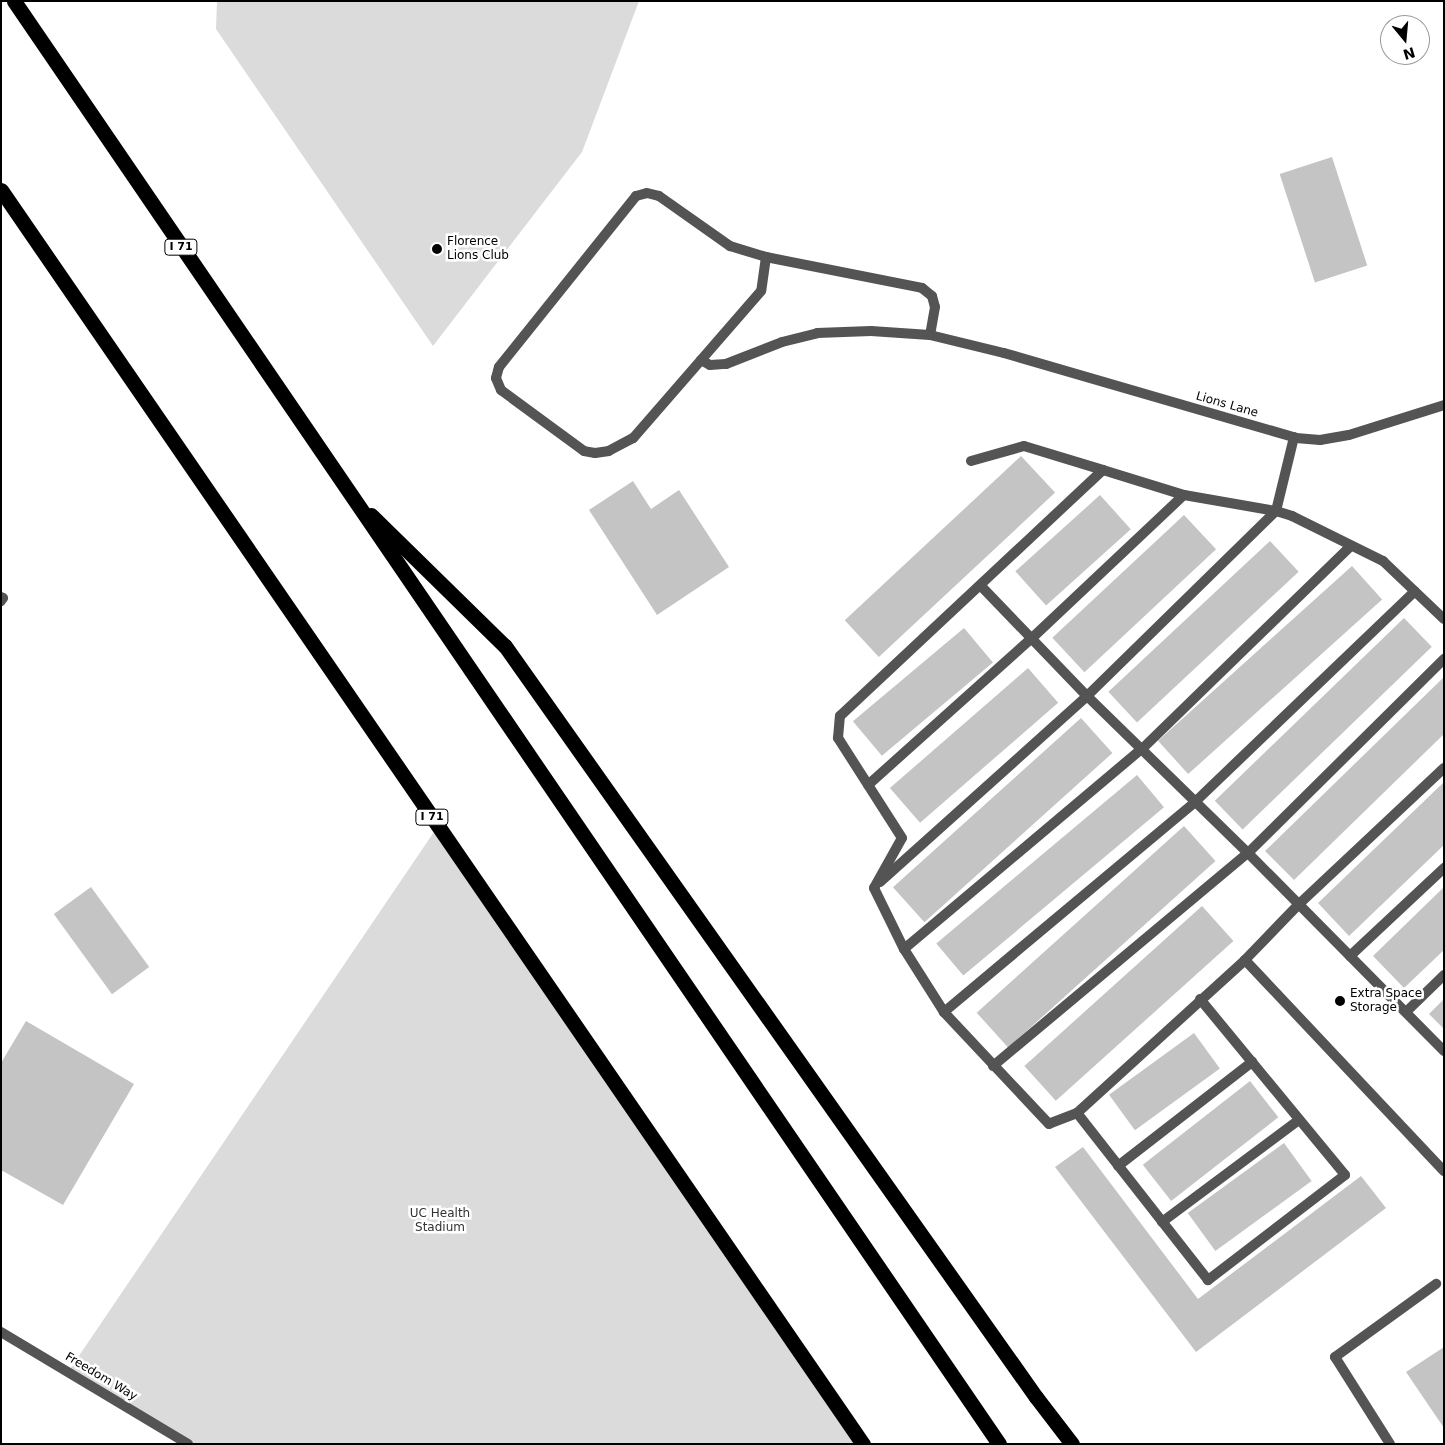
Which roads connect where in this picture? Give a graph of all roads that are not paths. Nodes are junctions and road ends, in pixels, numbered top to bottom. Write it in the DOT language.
graph roads {
  1 [pos="14,1"];
  2 [pos="1,190"];
  3 [pos="766,256"];
  4 [pos="930,335"];
  5 [pos="701,360"];
  6 [pos="1444,404"];
  7 [pos="1294,437"];
  8 [pos="971,461"];
  9 [pos="1103,470"];
  10 [pos="348,492"];
  11 [pos="1184,495"];
  12 [pos="1276,511"];
  13 [pos="1351,546"];
  14 [pos="980,586"];
  15 [pos="1415,591"];
  16 [pos="1,597"];
  17 [pos="1,601"];
  18 [pos="1444,619"];
  19 [pos="1031,639"];
  20 [pos="1444,659"];
  21 [pos="1088,696"];
  22 [pos="1143,748"];
  23 [pos="1444,768"];
  24 [pos="868,785"];
  25 [pos="1196,801"];
  26 [pos="1248,853"];
  27 [pos="1444,868"];
  28 [pos="874,888"];
  29 [pos="1299,904"];
  30 [pos="904,949"];
  31 [pos="1350,956"];
  32 [pos="1245,960"];
  33 [pos="1444,975"];
  34 [pos="1200,999"];
  35 [pos="944,1012"];
  36 [pos="1406,1012"];
  37 [pos="1444,1051"];
  38 [pos="1252,1062"];
  39 [pos="993,1066"];
  40 [pos="1077,1113"];
  41 [pos="1299,1120"];
  42 [pos="1118,1166"];
  43 [pos="1444,1172"];
  44 [pos="1162,1222"];
  45 [pos="1436,1284"];
  46 [pos="1,1332"];
  47 [pos="188,1444"];
  48 [pos="863,1444"];
  49 [pos="999,1444"];
  50 [pos="1072,1444"];
  51 [pos="1390,1444"];
  1 -- 10 [label="highway, I 71"];
  2 -- 48 [label="highway, I 71"];
  3 -- 4 [label="street"];
  3 -- 5 [label="street"];
  3 -- 5 [label="street"];
  4 -- 5 [label="street, Lions Lane"];
  4 -- 7 [label="street, Lions Lane"];
  6 -- 7 [label="street, Lions Lane"];
  7 -- 12 [label="street"];
  8 -- 9 [label="street"];
  9 -- 11 [label="street"];
  9 -- 14 [label="street"];
  10 -- 49 [label="highway, I 71"];
  10 -- 50 [label="highway"];
  11 -- 12 [label="street"];
  11 -- 19 [label="street"];
  12 -- 13 [label="street"];
  12 -- 21 [label="street"];
  13 -- 15 [label="street"];
  13 -- 22 [label="street"];
  14 -- 19 [label="street"];
  14 -- 24 [label="street"];
  15 -- 18 [label="street"];
  15 -- 25 [label="street"];
  16 -- 17 [label="street"];
  19 -- 21 [label="street"];
  19 -- 24 [label="street"];
  20 -- 26 [label="street"];
  21 -- 22 [label="street"];
  21 -- 28 [label="street"];
  22 -- 25 [label="street"];
  22 -- 30 [label="street"];
  23 -- 29 [label="street"];
  24 -- 28 [label="street"];
  25 -- 26 [label="street"];
  25 -- 35 [label="street"];
  26 -- 29 [label="street"];
  26 -- 39 [label="street"];
  27 -- 31 [label="street"];
  28 -- 30 [label="street"];
  29 -- 31 [label="street"];
  29 -- 32 [label="street"];
  30 -- 35 [label="street"];
  31 -- 36 [label="street"];
  32 -- 34 [label="street"];
  32 -- 43 [label="street"];
  33 -- 36 [label="street"];
  34 -- 38 [label="street"];
  34 -- 40 [label="street"];
  35 -- 39 [label="street"];
  36 -- 37 [label="street"];
  38 -- 41 [label="street"];
  38 -- 42 [label="street"];
  39 -- 40 [label="street"];
  40 -- 42 [label="street"];
  41 -- 44 [label="street"];
  41 -- 44 [label="street"];
  42 -- 44 [label="street"];
  45 -- 51 [label="street"];
  46 -- 47 [label="street, Freedom Way"];
}
